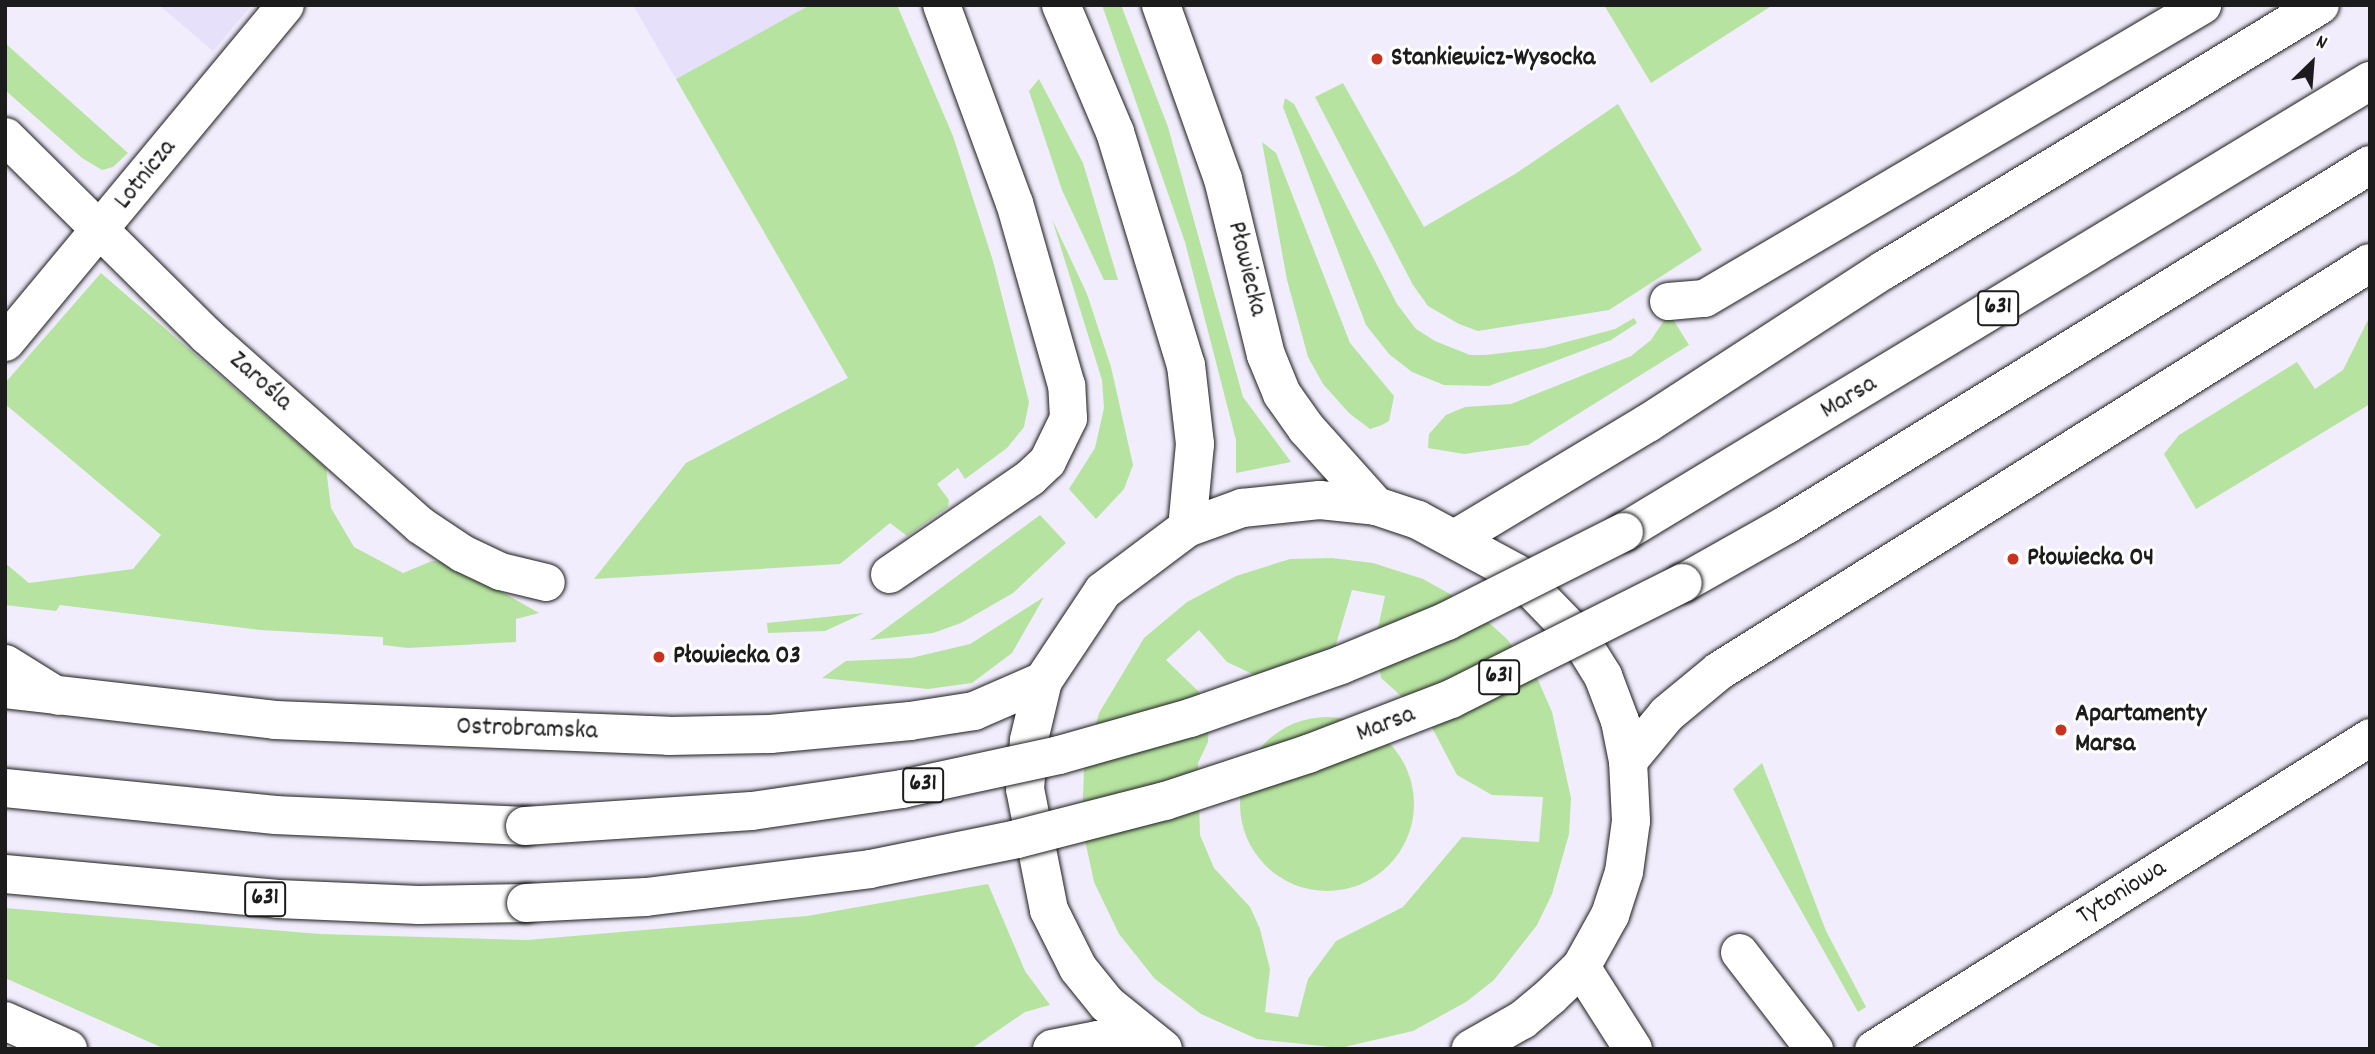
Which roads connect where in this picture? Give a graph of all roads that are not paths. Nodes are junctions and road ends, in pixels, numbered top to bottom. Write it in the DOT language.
graph roads {
  1 [pos="285,5"];
  2 [pos="941,5"];
  3 [pos="1061,5"];
  4 [pos="1161,5"];
  5 [pos="2202,5"];
  6 [pos="2320,5"];
  7 [pos="2370,80"];
  8 [pos="5,136"];
  9 [pos="2370,165"];
  10 [pos="100,231"];
  11 [pos="2370,263"];
  12 [pos="1668,301"];
  13 [pos="5,342"];
  14 [pos="1376,506"];
  15 [pos="1187,528"];
  16 [pos="1458,537"];
  17 [pos="889,575"];
  18 [pos="546,582"];
  19 [pos="5,663"];
  20 [pos="1043,681"];
  21 [pos="5,689"];
  22 [pos="58,696"];
  23 [pos="2370,737"];
  24 [pos="1628,761"];
  25 [pos="5,788"];
  26 [pos="5,874"];
  27 [pos="1739,952"];
  28 [pos="1580,967"];
  29 [pos="5,1021"];
  30 [pos="1157,1045"];
  31 [pos="68,1049"];
  32 [pos="1052,1049"];
  33 [pos="1471,1049"];
  34 [pos="1633,1049"];
  35 [pos="1814,1049"];
  36 [pos="1873,1049"];
  1 -- 10 [label="street, Lotnicza"];
  2 -- 17 [label="street"];
  3 -- 15 [label="main road"];
  4 -- 14 [label="main road, Płowiecka"];
  5 -- 12 [label="street"];
  6 -- 16 [label="main road"];
  7 -- 25 [label="main road, Marsa / 631, bridge"];
  8 -- 10 [label="street, Zarośla"];
  9 -- 26 [label="main road, Marsa / 631, bridge"];
  10 -- 13 [label="street, Lotnicza"];
  10 -- 18 [label="street, Zarośla"];
  11 -- 24 [label="main road"];
  14 -- 15 [label="main road"];
  14 -- 16 [label="main road"];
  15 -- 20 [label="main road"];
  16 -- 24 [label="main road"];
  19 -- 22 [label="street"];
  20 -- 22 [label="main road, Ostrobramska"];
  20 -- 30 [label="main road"];
  21 -- 22 [label="main road, Ostrobramska"];
  23 -- 36 [label="street, Tytoniowa"];
  24 -- 28 [label="main road"];
  27 -- 35 [label="street"];
  28 -- 33 [label="main road"];
  28 -- 34 [label="main road"];
  29 -- 31 [label="main road"];
  30 -- 32 [label="main road"];
}
